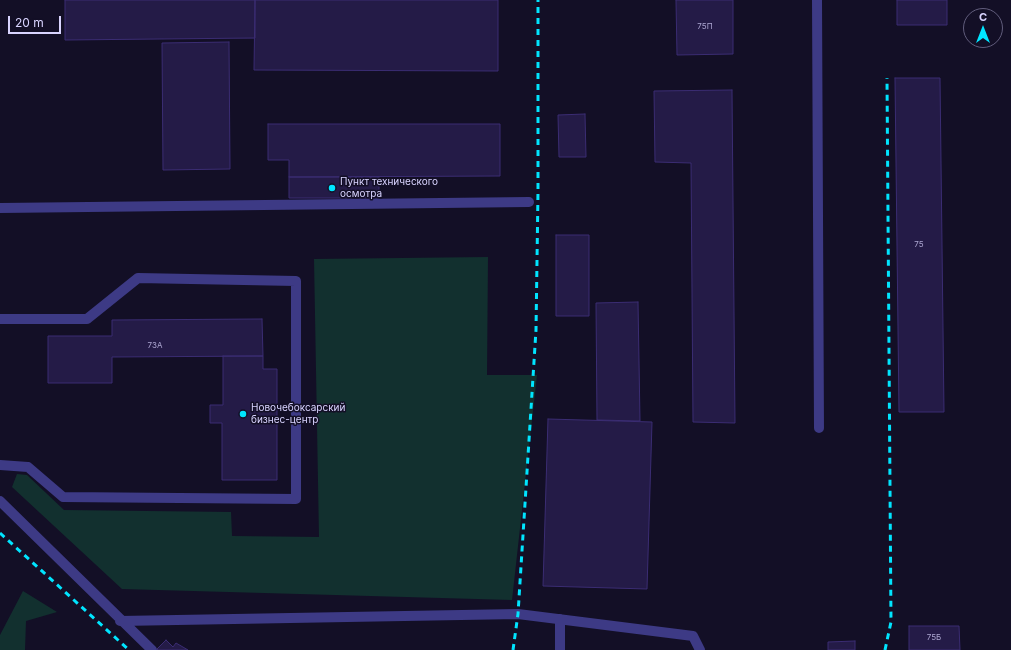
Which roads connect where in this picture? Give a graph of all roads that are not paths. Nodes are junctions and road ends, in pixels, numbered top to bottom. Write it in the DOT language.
graph roads {
  1 [pos="817,0"];
  2 [pos="529,202"];
  3 [pos="0,208"];
  4 [pos="0,319"];
  5 [pos="819,428"];
  6 [pos="0,465"];
  7 [pos="0,501"];
  8 [pos="560,619"];
  9 [pos="120,621"];
  10 [pos="152,650"];
  11 [pos="560,650"];
  12 [pos="700,650"];
  1 -- 5 [label="lane"];
  2 -- 3 [label="lane"];
  4 -- 6 [label="lane"];
  7 -- 9 [label="lane"];
  8 -- 9 [label="lane"];
  8 -- 11 [label="lane"];
  8 -- 12 [label="lane"];
  9 -- 10 [label="lane"];
}
